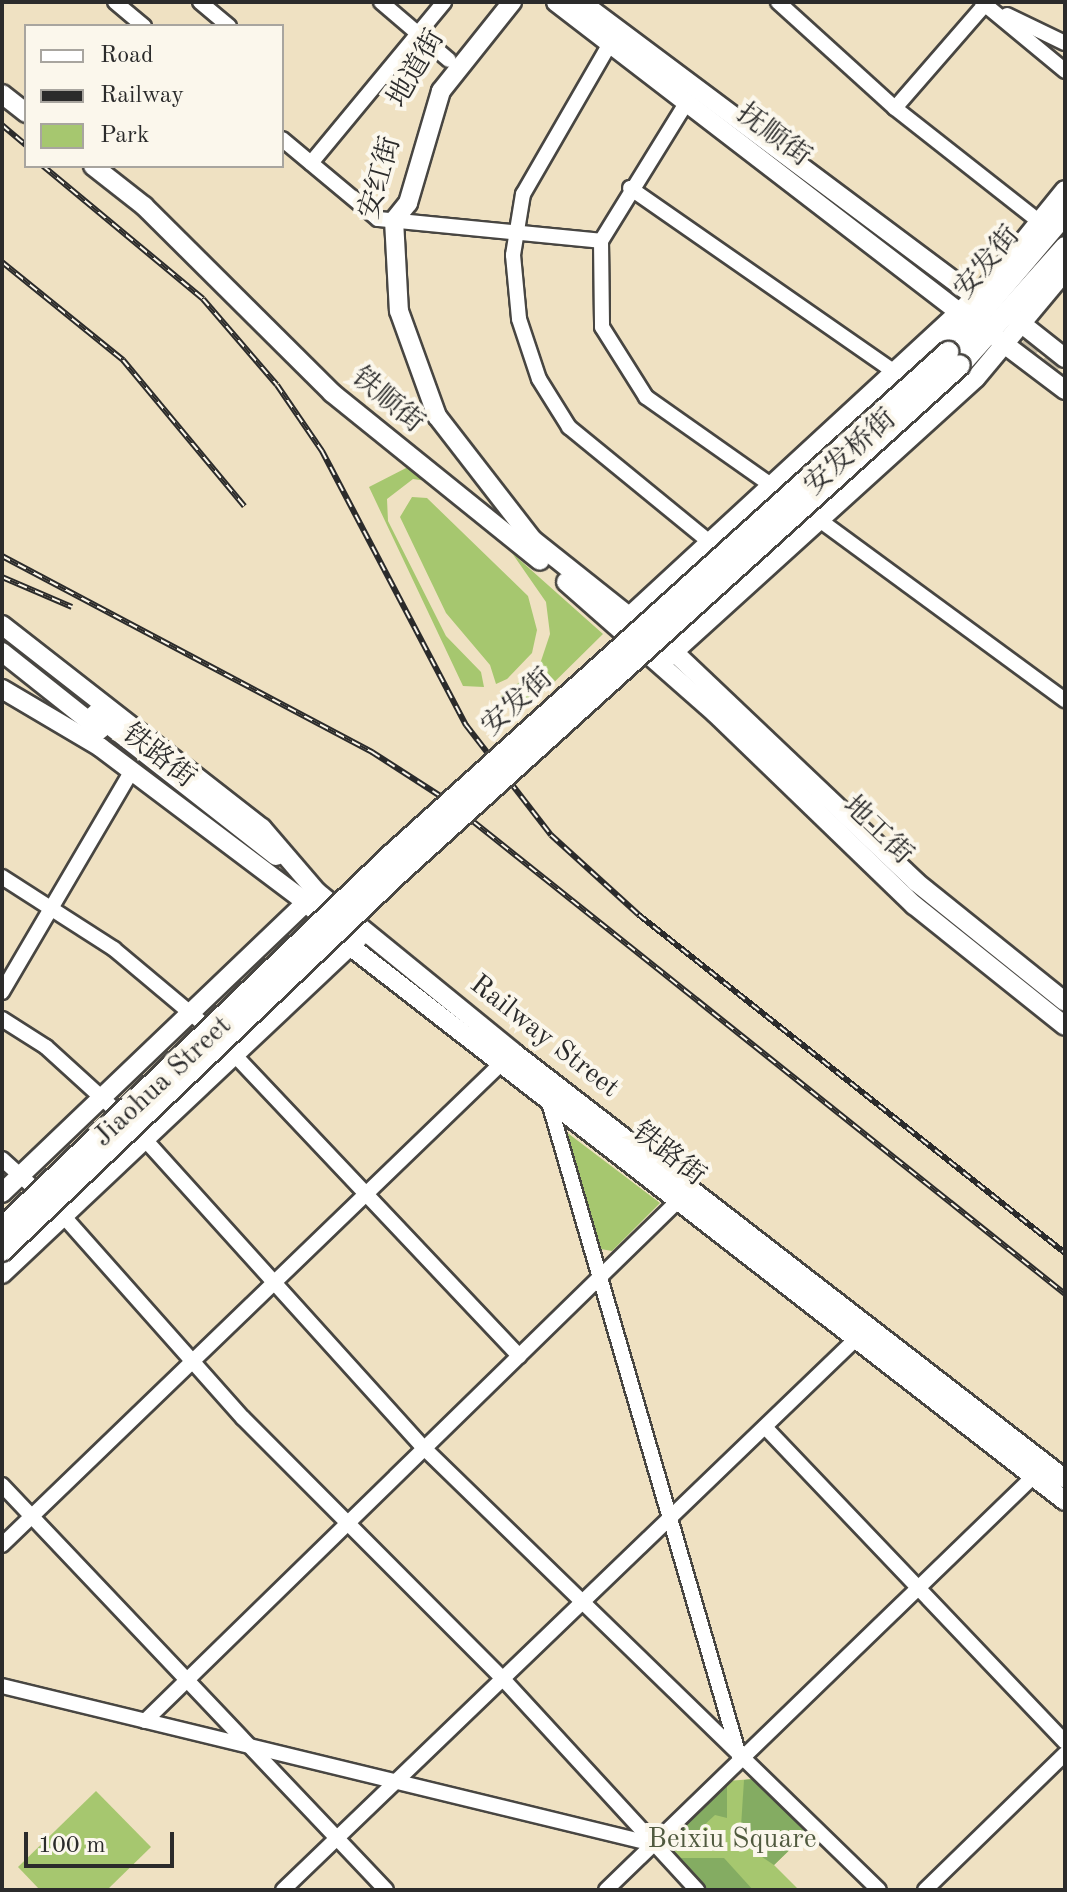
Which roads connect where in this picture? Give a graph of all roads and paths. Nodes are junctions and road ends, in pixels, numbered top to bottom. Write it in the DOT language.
graph roads {
  1 [pos="115,2"];
  2 [pos="200,2"];
  3 [pos="381,2"];
  4 [pos="444,2"];
  5 [pos="497,2"];
  6 [pos="512,2"];
  7 [pos="556,2"];
  8 [pos="565,2"];
  9 [pos="581,2"];
  10 [pos="778,2"];
  11 [pos="985,3"];
  12 [pos="142,24"];
  13 [pos="227,24"];
  14 [pos="419,33"];
  15 [pos="1065,43"];
  16 [pos="608,47"];
  17 [pos="449,60"];
  18 [pos="1065,71"];
  19 [pos="2,94"];
  20 [pos="685,105"];
  21 [pos="895,108"];
  22 [pos="24,111"];
  23 [pos="284,141"];
  24 [pos="770,156"];
  25 [pos="311,163"];
  26 [pos="95,168"];
  27 [pos="1065,174"];
  28 [pos="630,188"];
  29 [pos="1065,190"];
  30 [pos="1065,214"];
  31 [pos="1032,216"];
  32 [pos="394,220"];
  33 [pos="516,233"];
  34 [pos="601,241"];
  35 [pos="1065,247"];
  36 [pos="1065,271"];
  37 [pos="1009,283"];
  38 [pos="968,304"];
  39 [pos="1018,321"];
  40 [pos="1000,340"];
  41 [pos="1065,358"];
  42 [pos="954,359"];
  43 [pos="893,371"];
  44 [pos="1065,390"];
  45 [pos="476,473"];
  46 [pos="771,485"];
  47 [pos="819,519"];
  48 [pos="711,543"];
  49 [pos="754,577"];
  50 [pos="624,622"];
  51 [pos="2,625"];
  52 [pos="2,640"];
  53 [pos="2,652"];
  54 [pos="667,658"];
  55 [pos="2,689"];
  56 [pos="1065,700"];
  57 [pos="130,774"];
  58 [pos="218,818"];
  59 [pos="2,877"];
  60 [pos="312,897"];
  61 [pos="52,906"];
  62 [pos="365,932"];
  63 [pos="350,946"];
  64 [pos="2,992"];
  65 [pos="1065,1002"];
  66 [pos="193,1011"];
  67 [pos="2,1019"];
  68 [pos="1065,1026"];
  69 [pos="234,1053"];
  70 [pos="507,1058"];
  71 [pos="540,1071"];
  72 [pos="103,1096"];
  73 [pos="548,1098"];
  74 [pos="144,1139"];
  75 [pos="2,1159"];
  76 [pos="22,1174"];
  77 [pos="2,1193"];
  78 [pos="686,1193"];
  79 [pos="366,1201"];
  80 [pos="63,1216"];
  81 [pos="2,1228"];
  82 [pos="2,1251"];
  83 [pos="2,1274"];
  84 [pos="601,1281"];
  85 [pos="275,1289"];
  86 [pos="864,1332"];
  87 [pos="519,1356"];
  88 [pos="195,1365"];
  89 [pos="765,1427"];
  90 [pos="424,1448"];
  91 [pos="1040,1470"];
  92 [pos="1065,1479"];
  93 [pos="2,1485"];
  94 [pos="1065,1501"];
  95 [pos="31,1516"];
  96 [pos="669,1520"];
  97 [pos="348,1523"];
  98 [pos="2,1545"];
  99 [pos="920,1584"];
  100 [pos="580,1604"];
  101 [pos="503,1679"];
  102 [pos="186,1681"];
  103 [pos="2,1686"];
  104 [pos="145,1721"];
  105 [pos="1065,1742"];
  106 [pos="251,1746"];
  107 [pos="1065,1754"];
  108 [pos="740,1760"];
  109 [pos="399,1779"];
  110 [pos="337,1838"];
  111 [pos="653,1844"];
  112 [pos="283,1890"];
  113 [pos="386,1890"];
  114 [pos="606,1890"];
  115 [pos="697,1890"];
  116 [pos="879,1890"];
  117 [pos="925,1890"];
  1 -- 12 [label="street"];
  2 -- 13 [label="street"];
  3 -- 14 [label="street"];
  4 -- 14 [label="street"];
  5 -- 17 [label="main road, 地道街"];
  6 -- 32 [label="main road, 安红街"];
  7 -- 16 [label="main road, 抚顺街"];
  8 -- 24 [label="main road, 抚顺街"];
  9 -- 38 [label="main road, 抚顺街"];
  10 -- 21 [label="street"];
  11 -- 15 [label="street"];
  11 -- 18 [label="street"];
  11 -- 21 [label="street"];
  14 -- 17 [label="street"];
  14 -- 25 [label="street"];
  16 -- 20 [label="main road, 抚顺街"];
  16 -- 33 [label="street"];
  17 -- 32 [label="main road, 地道街"];
  19 -- 22 [label="main road"];
  20 -- 28 [label="street"];
  20 -- 38 [label="main road, 抚顺街"];
  21 -- 31 [label="street"];
  23 -- 25 [label="street"];
  25 -- 32 [label="street"];
  26 -- 50 [label="main road, 铁顺街"];
  27 -- 31 [label="main road, 安发街"];
  28 -- 34 [label="street"];
  28 -- 43 [label="street"];
  29 -- 38 [label="main road, 安发街"];
  30 -- 37 [label="highway, 安发街"];
  32 -- 33 [label="street"];
  32 -- 45 [label="main road, 安红街"];
  33 -- 34 [label="street"];
  33 -- 48 [label="street"];
  34 -- 46 [label="street"];
  35 -- 39 [label="highway, 安发街"];
  36 -- 39 [label="main road"];
  37 -- 38 [label="highway"];
  37 -- 42 [label="highway, 安发街"];
  38 -- 42 [label="highway"];
  38 -- 43 [label="main road, 安发桥街"];
  39 -- 40 [label="highway, 安发街"];
  39 -- 41 [label="main road"];
  40 -- 42 [label="highway, 安发街"];
  40 -- 44 [label="main road"];
  40 -- 47 [label="main road, 安发桥街"];
  42 -- 81 [label="highway, 安发街, bridge"];
  42 -- 82 [label="highway, 安发街, bridge"];
  43 -- 46 [label="main road, 安发桥街"];
  45 -- 50 [label="main road, 铁顺街"];
  46 -- 47 [label="street"];
  46 -- 48 [label="main road, 安发桥街"];
  47 -- 49 [label="main road, 安发桥街"];
  47 -- 56 [label="street"];
  48 -- 49 [label="street"];
  48 -- 50 [label="main road, 安发桥街"];
  49 -- 54 [label="main road, 安发桥街"];
  50 -- 54 [label="main road, 铁顺街"];
  51 -- 60 [label="main road, Railway Street"];
  52 -- 58 [label="main road, 铁路街"];
  53 -- 58 [label="main road"];
  54 -- 65 [label="main road, 地工街"];
  54 -- 68 [label="main road, 地工街"];
  55 -- 60 [label="main road, 铁路街"];
  57 -- 61 [label="street"];
  58 -- 60 [label="main road"];
  59 -- 61 [label="street"];
  60 -- 62 [label="main road, Railway Street"];
  60 -- 63 [label="main road, 铁路街"];
  60 -- 66 [label="main road, Jiaohua Street"];
  61 -- 64 [label="street"];
  61 -- 66 [label="street"];
  62 -- 63 [label="main road, Jiaohua Street"];
  62 -- 70 [label="main road, Railway Street"];
  63 -- 69 [label="main road, Jiaohua Street"];
  63 -- 70 [label="main road, 铁路街"];
  66 -- 69 [label="street"];
  66 -- 72 [label="main road, Jiaohua Street"];
  67 -- 72 [label="street"];
  69 -- 74 [label="main road, Jiaohua Street"];
  69 -- 79 [label="street"];
  70 -- 71 [label="main road, Railway Street"];
  70 -- 73 [label="main road, 铁路街"];
  70 -- 79 [label="street"];
  71 -- 73 [label="street"];
  71 -- 78 [label="main road, Railway Street"];
  72 -- 74 [label="street"];
  72 -- 76 [label="main road, Jiaohua Street"];
  73 -- 78 [label="main road, 铁路街"];
  73 -- 84 [label="street"];
  74 -- 80 [label="main road, Jiaohua Street"];
  74 -- 85 [label="street"];
  75 -- 76 [label="street"];
  76 -- 77 [label="main road, Jiaohua Street"];
  76 -- 80 [label="street"];
  78 -- 84 [label="street"];
  78 -- 86 [label="main road, Railway Street"];
  79 -- 85 [label="street"];
  79 -- 87 [label="street"];
  80 -- 83 [label="main road, Jiaohua Street"];
  80 -- 88 [label="street"];
  84 -- 87 [label="street"];
  84 -- 96 [label="street"];
  85 -- 88 [label="street"];
  85 -- 90 [label="street"];
  86 -- 89 [label="street"];
  86 -- 91 [label="main road, Railway Street"];
  87 -- 90 [label="street"];
  88 -- 95 [label="street"];
  88 -- 97 [label="street"];
  89 -- 96 [label="street"];
  89 -- 99 [label="street"];
  90 -- 97 [label="street"];
  90 -- 100 [label="street"];
  91 -- 92 [label="main road, Railway Street"];
  91 -- 94 [label="main road"];
  91 -- 99 [label="street"];
  93 -- 95 [label="street"];
  95 -- 98 [label="street"];
  95 -- 102 [label="street"];
  96 -- 100 [label="street"];
  96 -- 108 [label="street"];
  97 -- 101 [label="street"];
  97 -- 102 [label="street"];
  99 -- 105 [label="street"];
  99 -- 108 [label="street"];
  100 -- 101 [label="street"];
  100 -- 108 [label="street"];
  101 -- 109 [label="street"];
  101 -- 111 [label="street"];
  102 -- 104 [label="street"];
  102 -- 106 [label="street"];
  103 -- 104 [label="street"];
  104 -- 106 [label="street"];
  106 -- 109 [label="street"];
  106 -- 110 [label="street"];
  107 -- 117 [label="street"];
  108 -- 111 [label="street"];
  108 -- 116 [label="street"];
  109 -- 110 [label="street"];
  109 -- 111 [label="street"];
  110 -- 112 [label="street"];
  110 -- 113 [label="street"];
  111 -- 114 [label="street"];
  111 -- 115 [label="street"];
}
